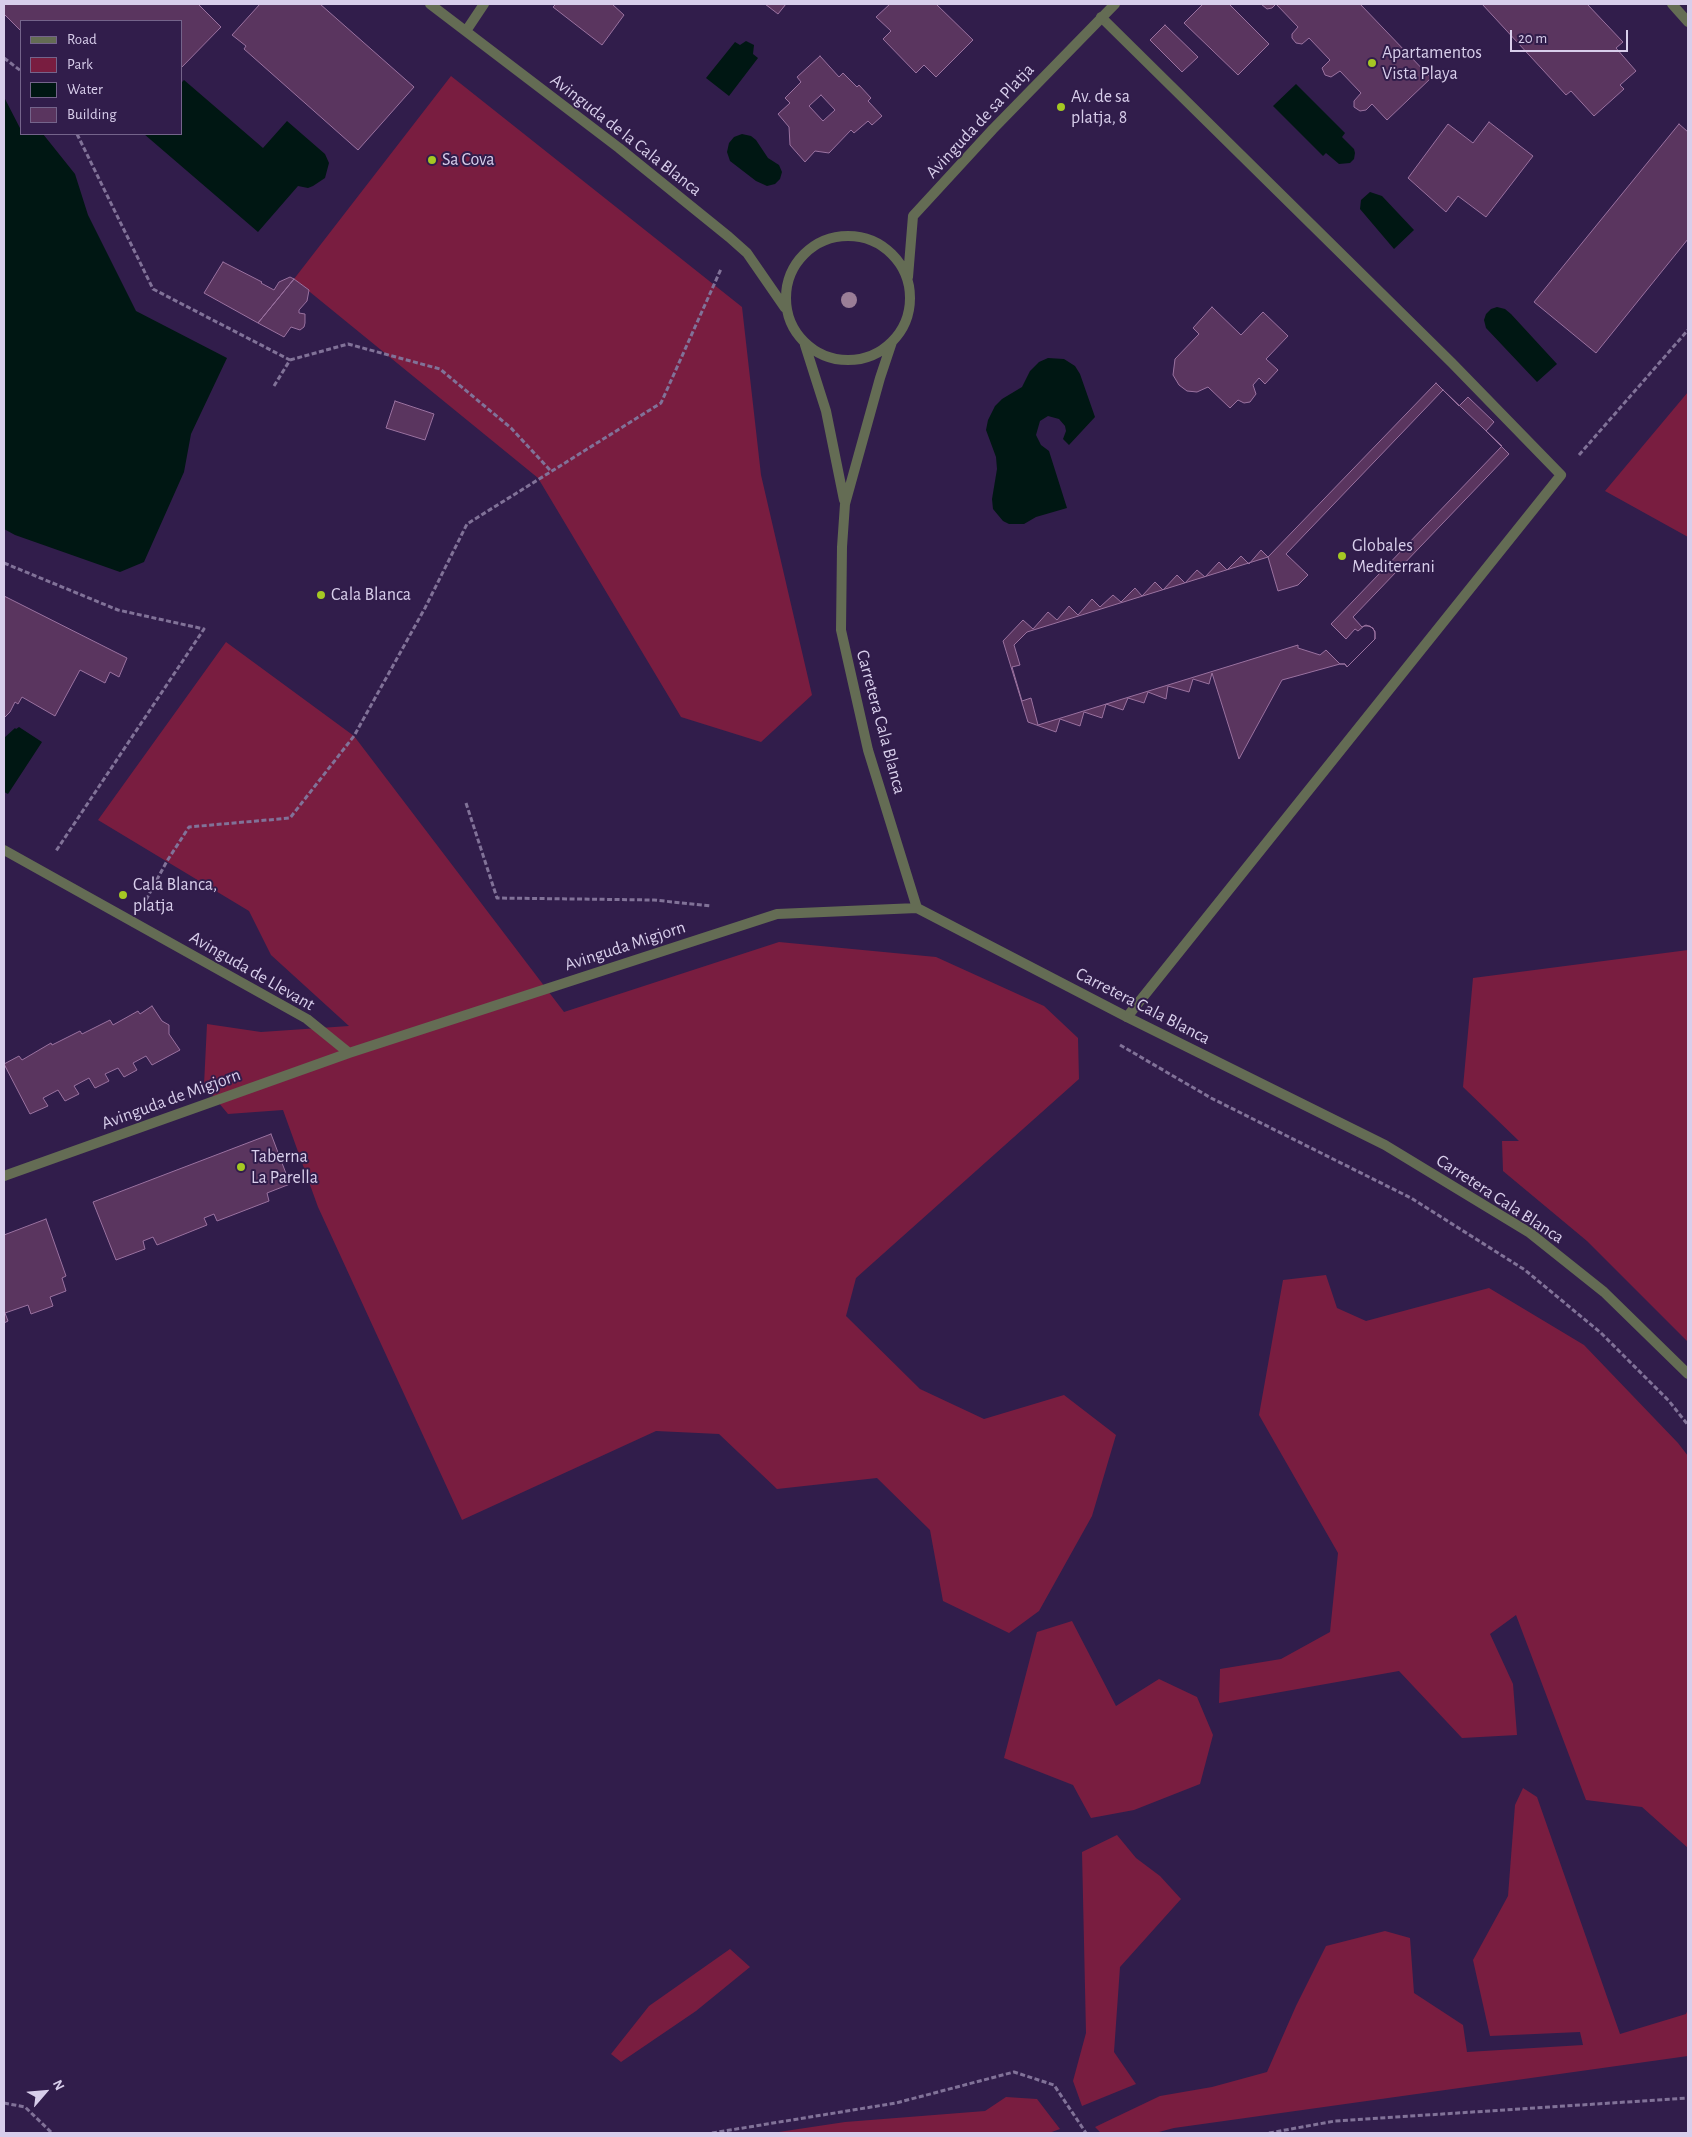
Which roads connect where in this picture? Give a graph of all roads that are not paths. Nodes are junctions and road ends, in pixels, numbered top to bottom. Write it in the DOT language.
graph roads {
  1 [pos="430,4"];
  2 [pos="484,4"];
  3 [pos="1115,4"];
  4 [pos="1672,4"];
  5 [pos="1101,17"];
  6 [pos="1688,22"];
  7 [pos="466,30"];
  8 [pos="908,278"];
  9 [pos="785,308"];
  10 [pos="892,342"];
  11 [pos="805,345"];
  12 [pos="845,504"];
  13 [pos="4,850"];
  14 [pos="917,908"];
  15 [pos="1127,1017"];
  16 [pos="349,1053"];
  17 [pos="4,1176"];
  18 [pos="1688,1374"];
  1 -- 7 [label="street, Avinguda de la Cala Blanca"];
  2 -- 7 [label="street"];
  3 -- 5 [label="street, Avinguda de sa Platja"];
  4 -- 6 [label="street"];
  5 -- 8 [label="street, Avinguda de sa Platja"];
  5 -- 15 [label="street"];
  7 -- 9 [label="street, Avinguda de la Cala Blanca"];
  8 -- 9 [label="street"];
  8 -- 10 [label="street"];
  9 -- 11 [label="street"];
  10 -- 11 [label="street"];
  10 -- 12 [label="street, Carretera Cala Blanca"];
  11 -- 12 [label="street, Carretera Cala Blanca"];
  12 -- 14 [label="street, Carretera Cala Blanca"];
  13 -- 16 [label="street, Avinguda de Llevant"];
  14 -- 15 [label="street, Carretera Cala Blanca"];
  14 -- 16 [label="street, Avinguda Migjorn"];
  15 -- 18 [label="street, Carretera Cala Blanca"];
  16 -- 17 [label="street, Avinguda de Migjorn"];
}
